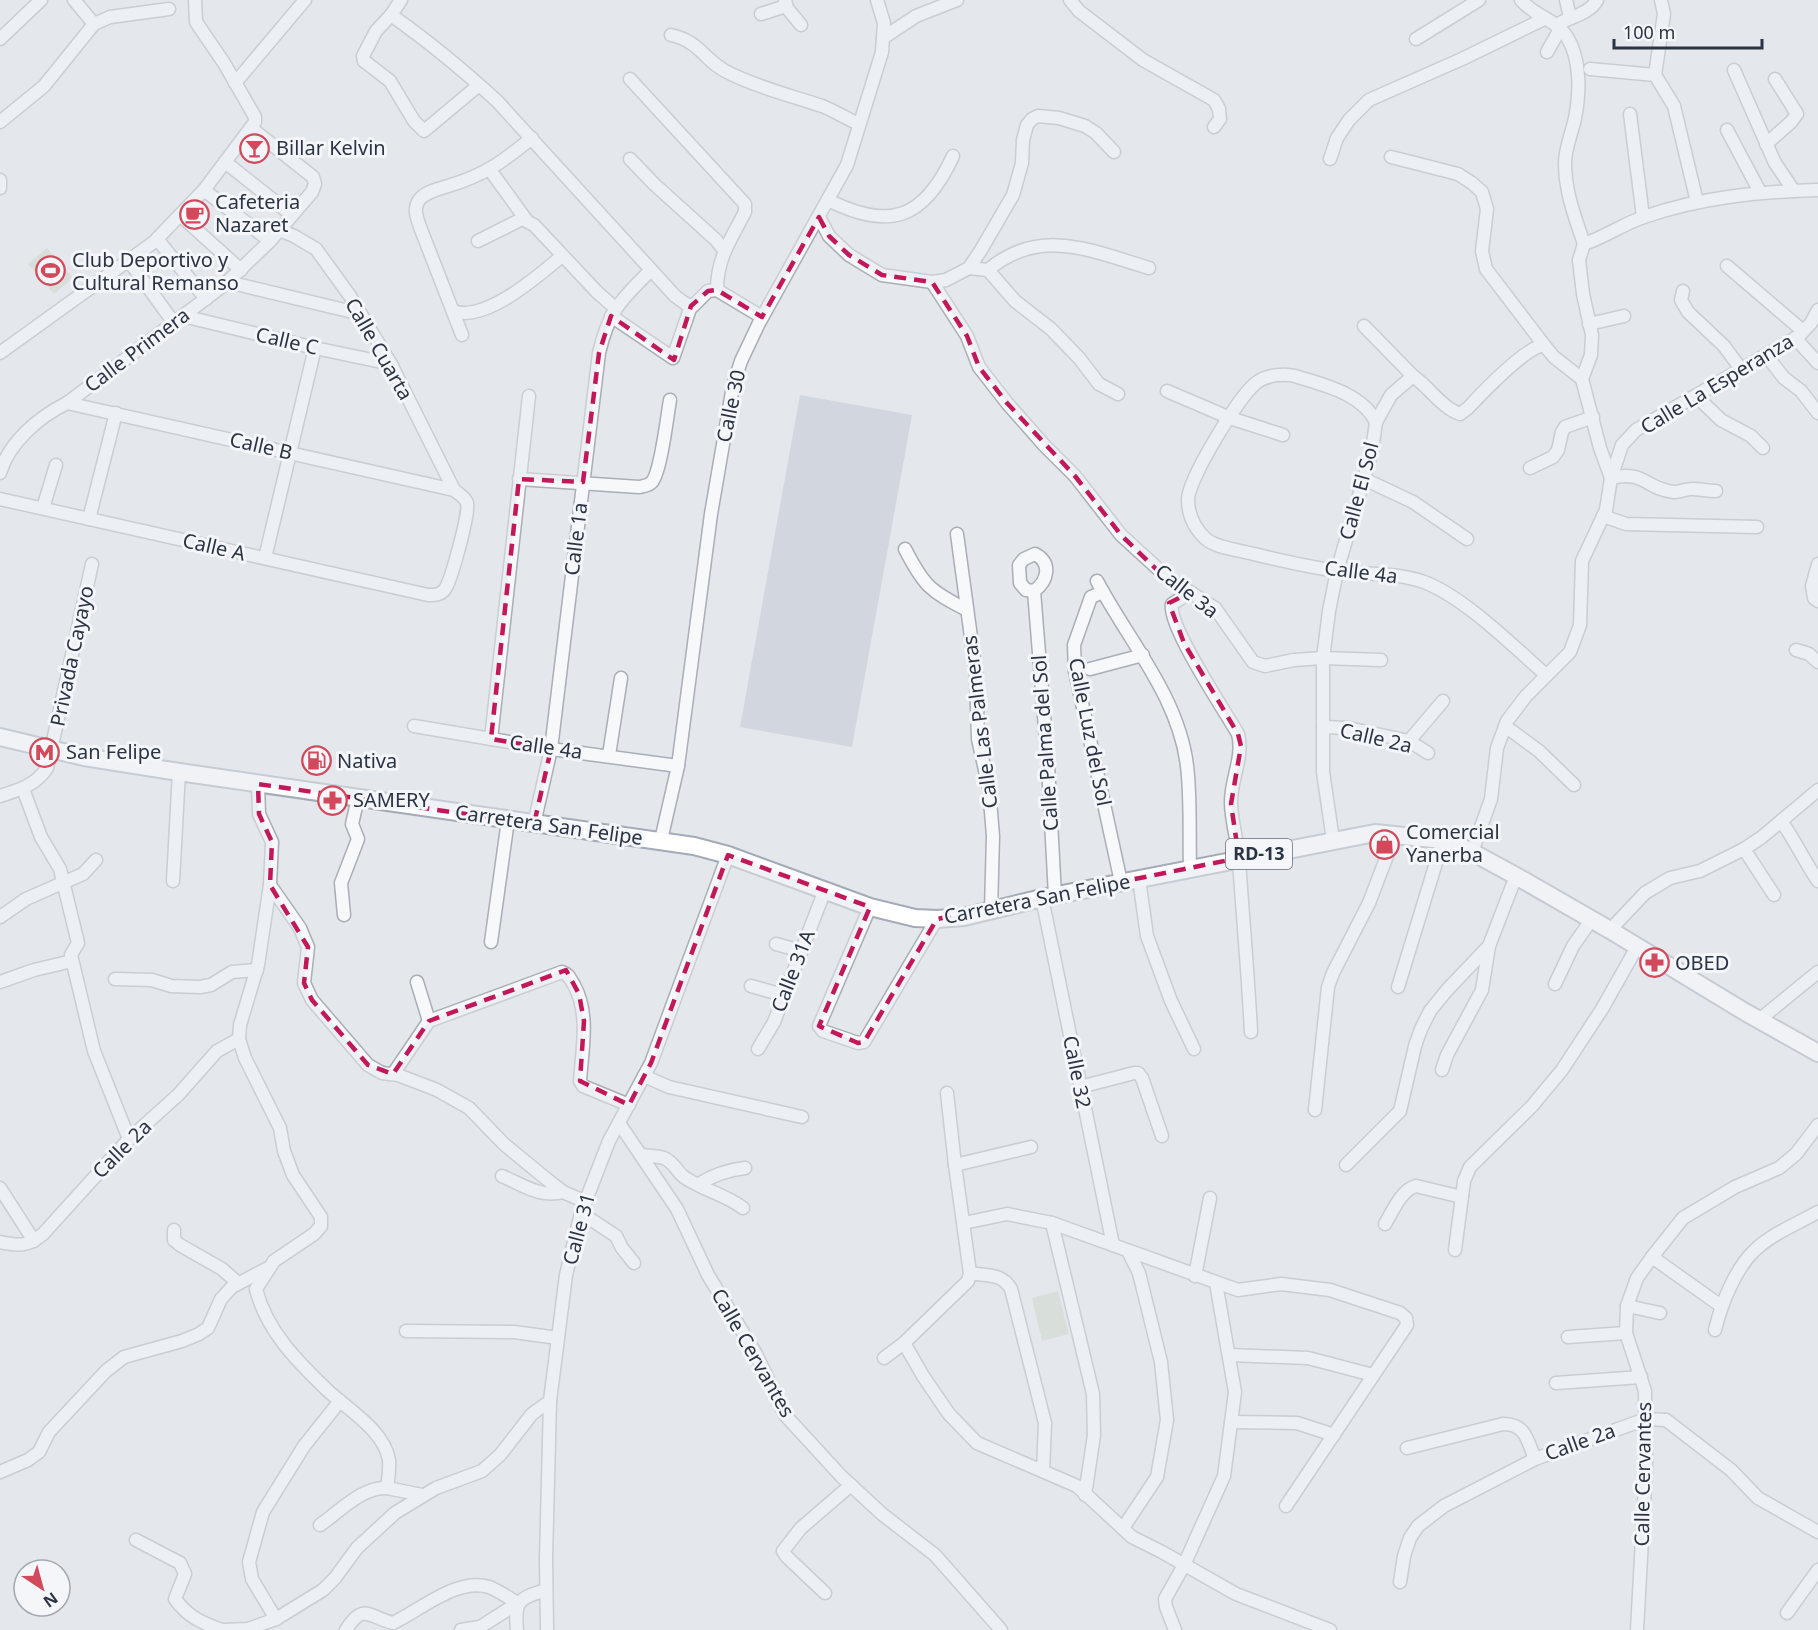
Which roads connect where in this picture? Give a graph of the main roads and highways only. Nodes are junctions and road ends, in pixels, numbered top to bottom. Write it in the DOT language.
graph roads {
  1 [pos="0,737"];
  2 [pos="1818,1053"];
  1 -- 2 [label="main road, Carretera San Felipe / RD-13"];
}
